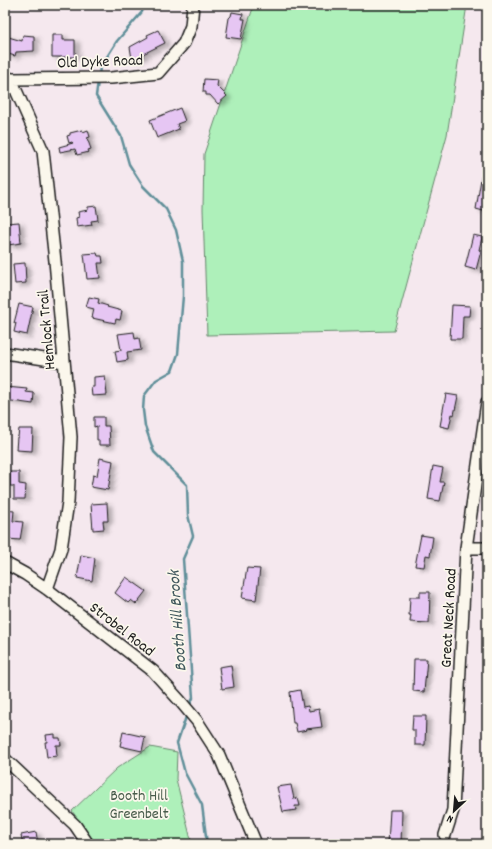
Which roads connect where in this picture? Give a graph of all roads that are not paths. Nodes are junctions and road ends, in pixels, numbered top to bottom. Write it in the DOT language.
graph roads {
  1 [pos="193,5"];
  2 [pos="8,78"];
  3 [pos="5,353"];
  4 [pos="64,362"];
  5 [pos="487,402"];
  6 [pos="466,548"];
  7 [pos="487,548"];
  8 [pos="5,563"];
  9 [pos="47,589"];
  10 [pos="5,759"];
  11 [pos="445,835"];
  12 [pos="88,844"];
  13 [pos="256,844"];
  1 -- 2 [label="street, Old Dyke Road"];
  2 -- 4 [label="street, Hemlock Trail"];
  3 -- 4 [label="street"];
  4 -- 9 [label="street, Hemlock Trail"];
  5 -- 6 [label="street, Great Neck Road"];
  6 -- 7 [label="street"];
  6 -- 11 [label="street, Great Neck Road"];
  8 -- 9 [label="street, Strobel Road"];
  9 -- 13 [label="street, Strobel Road"];
  10 -- 12 [label="street"];
}
